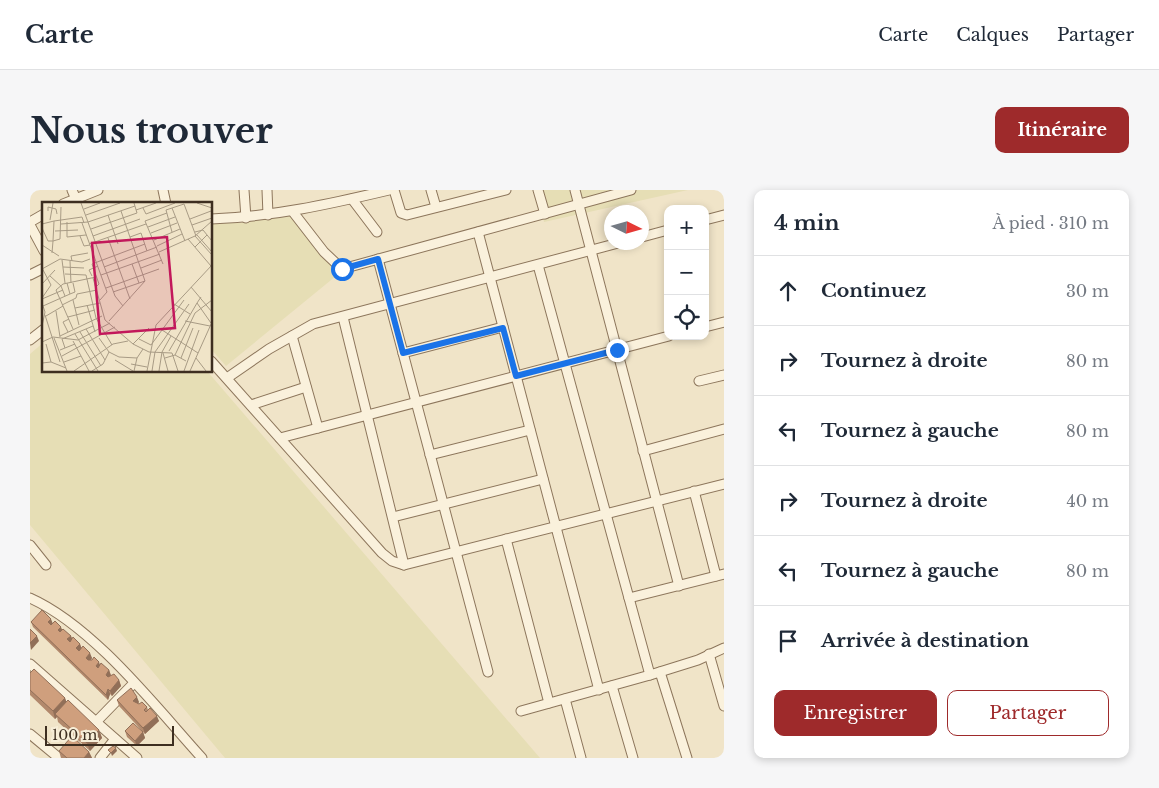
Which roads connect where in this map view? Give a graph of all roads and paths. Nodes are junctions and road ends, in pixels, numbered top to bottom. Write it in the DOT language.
graph roads {
  1 [pos="98,190"];
  2 [pos="244,190"];
  3 [pos="267,190"];
  4 [pos="389,190"];
  5 [pos="394,190"];
  6 [pos="431,190"];
  7 [pos="506,190"];
  8 [pos="538,190"];
  9 [pos="575,190"];
  10 [pos="628,190"];
  11 [pos="368,192"];
  12 [pos="468,194"];
  13 [pos="75,197"];
  14 [pos="352,199"];
  15 [pos="578,204"];
  16 [pos="436,207"];
  17 [pos="293,212"];
  18 [pos="545,214"];
  19 [pos="42,215"];
  20 [pos="268,215"];
  21 [pos="724,216"];
  22 [pos="246,218"];
  23 [pos="212,219"];
  24 [pos="709,219"];
  25 [pos="30,223"];
  26 [pos="664,231"];
  27 [pos="377,232"];
  28 [pos="478,232"];
  29 [pos="649,235"];
  30 [pos="42,247"];
  31 [pos="604,247"];
  32 [pos="591,251"];
  33 [pos="378,259"];
  34 [pos="538,265"];
  35 [pos="42,269"];
  36 [pos="30,275"];
  37 [pos="490,278"];
  38 [pos="390,304"];
  39 [pos="343,317"];
  40 [pos="724,322"];
  41 [pos="709,326"];
  42 [pos="503,328"];
  43 [pos="42,331"];
  44 [pos="292,336"];
  45 [pos="664,337"];
  46 [pos="30,340"];
  47 [pos="617,350"];
  48 [pos="403,353"];
  49 [pos="212,362"];
  50 [pos="565,364"];
  51 [pos="724,375"];
  52 [pos="516,376"];
  53 [pos="227,378"];
  54 [pos="699,382"];
  55 [pos="306,388"];
  56 [pos="416,402"];
  57 [pos="251,405"];
  58 [pos="367,415"];
  59 [pos="318,428"];
  60 [pos="724,429"];
  61 [pos="530,430"];
  62 [pos="280,438"];
  63 [pos="644,451"];
  64 [pos="430,455"];
  65 [pos="543,479"];
  66 [pos="724,484"];
  67 [pos="694,492"];
  68 [pos="657,501"];
  69 [pos="443,505"];
  70 [pos="606,514"];
  71 [pos="393,518"];
  72 [pos="556,526"];
  73 [pos="506,539"];
  74 [pos="31,548"];
  75 [pos="455,552"];
  76 [pos="404,564"];
  77 [pos="46,565"];
  78 [pos="720,575"];
  79 [pos="679,586"];
  80 [pos="30,598"];
  81 [pos="629,598"];
  82 [pos="724,648"];
  83 [pos="709,654"];
  84 [pos="30,664"];
  85 [pos="488,672"];
  86 [pos="660,672"];
  87 [pos="650,675"];
  88 [pos="134,683"];
  89 [pos="612,686"];
  90 [pos="599,690"];
  91 [pos="565,699"];
  92 [pos="550,703"];
  93 [pos="724,706"];
  94 [pos="521,711"];
  95 [pos="96,722"];
  96 [pos="30,734"];
  97 [pos="115,739"];
  98 [pos="59,758"];
  99 [pos="100,758"];
  100 [pos="137,758"];
  101 [pos="202,758"];
  102 [pos="582,758"];
  103 [pos="633,758"];
  104 [pos="687,758"];
  1 -- 13 [label="street"];
  2 -- 22 [label="street"];
  3 -- 20 [label="street"];
  4 -- 11 [label="street"];
  5 -- 16 [label="street"];
  6 -- 16 [label="street"];
  7 -- 12 [label="street"];
  8 -- 18 [label="street"];
  9 -- 15 [label="street"];
  10 -- 15 [label="street"];
  11 -- 14 [label="street"];
  12 -- 16 [label="street"];
  14 -- 17 [label="street"];
  14 -- 27 [label="street"];
  15 -- 18 [label="street"];
  15 -- 32 [label="street"];
  17 -- 20 [label="street"];
  17 -- 33 [label="street"];
  18 -- 28 [label="street"];
  19 -- 25 [label="street"];
  20 -- 22 [label="street"];
  21 -- 24 [label="street"];
  22 -- 23 [label="street"];
  25 -- 30 [label="street"];
  26 -- 29 [label="street"];
  28 -- 33 [label="street"];
  28 -- 37 [label="street"];
  31 -- 32 [label="street"];
  32 -- 34 [label="street"];
  32 -- 47 [label="street"];
  33 -- 38 [label="street"];
  34 -- 37 [label="street"];
  34 -- 50 [label="street"];
  35 -- 36 [label="street"];
  37 -- 38 [label="street"];
  37 -- 42 [label="street"];
  38 -- 39 [label="street"];
  38 -- 48 [label="street"];
  39 -- 44 [label="street"];
  39 -- 58 [label="street"];
  40 -- 41 [label="street"];
  42 -- 48 [label="street"];
  42 -- 52 [label="street"];
  43 -- 46 [label="street"];
  44 -- 53 [label="street"];
  44 -- 55 [label="street"];
  45 -- 47 [label="street"];
  47 -- 50 [label="street"];
  47 -- 63 [label="street"];
  48 -- 56 [label="street"];
  49 -- 53 [label="street"];
  50 -- 52 [label="street"];
  50 -- 70 [label="street"];
  51 -- 54 [label="street"];
  52 -- 56 [label="street"];
  52 -- 61 [label="street"];
  53 -- 57 [label="street"];
  55 -- 57 [label="street"];
  55 -- 59 [label="street"];
  56 -- 58 [label="street"];
  56 -- 64 [label="street"];
  57 -- 62 [label="street"];
  58 -- 59 [label="street"];
  58 -- 71 [label="street"];
  59 -- 62 [label="street"];
  60 -- 63 [label="street"];
  61 -- 64 [label="street"];
  61 -- 65 [label="street"];
  62 -- 76 [label="street"];
  63 -- 68 [label="street"];
  64 -- 69 [label="street"];
  65 -- 69 [label="street"];
  65 -- 72 [label="street"];
  66 -- 67 [label="street"];
  67 -- 68 [label="street"];
  67 -- 78 [label="street"];
  68 -- 70 [label="street"];
  68 -- 79 [label="street"];
  69 -- 71 [label="street"];
  69 -- 75 [label="street"];
  70 -- 72 [label="street"];
  70 -- 81 [label="street"];
  71 -- 76 [label="street"];
  72 -- 73 [label="street"];
  72 -- 90 [label="street"];
  73 -- 75 [label="street"];
  73 -- 92 [label="street"];
  74 -- 77 [label="street"];
  75 -- 76 [label="street"];
  75 -- 85 [label="street"];
  78 -- 79 [label="street"];
  79 -- 81 [label="street"];
  80 -- 88 [label="street"];
  81 -- 87 [label="street"];
  82 -- 83 [label="street"];
  83 -- 86 [label="street"];
  83 -- 93 [label="street"];
  84 -- 95 [label="street"];
  86 -- 87 [label="street"];
  86 -- 104 [label="street"];
  87 -- 89 [label="street"];
  88 -- 95 [label="street"];
  88 -- 101 [label="street"];
  89 -- 90 [label="street"];
  89 -- 103 [label="street"];
  90 -- 91 [label="street"];
  91 -- 92 [label="street"];
  91 -- 102 [label="street"];
  92 -- 94 [label="street"];
  95 -- 97 [label="street"];
  96 -- 98 [label="street"];
  97 -- 99 [label="street"];
  97 -- 100 [label="street"];
}
